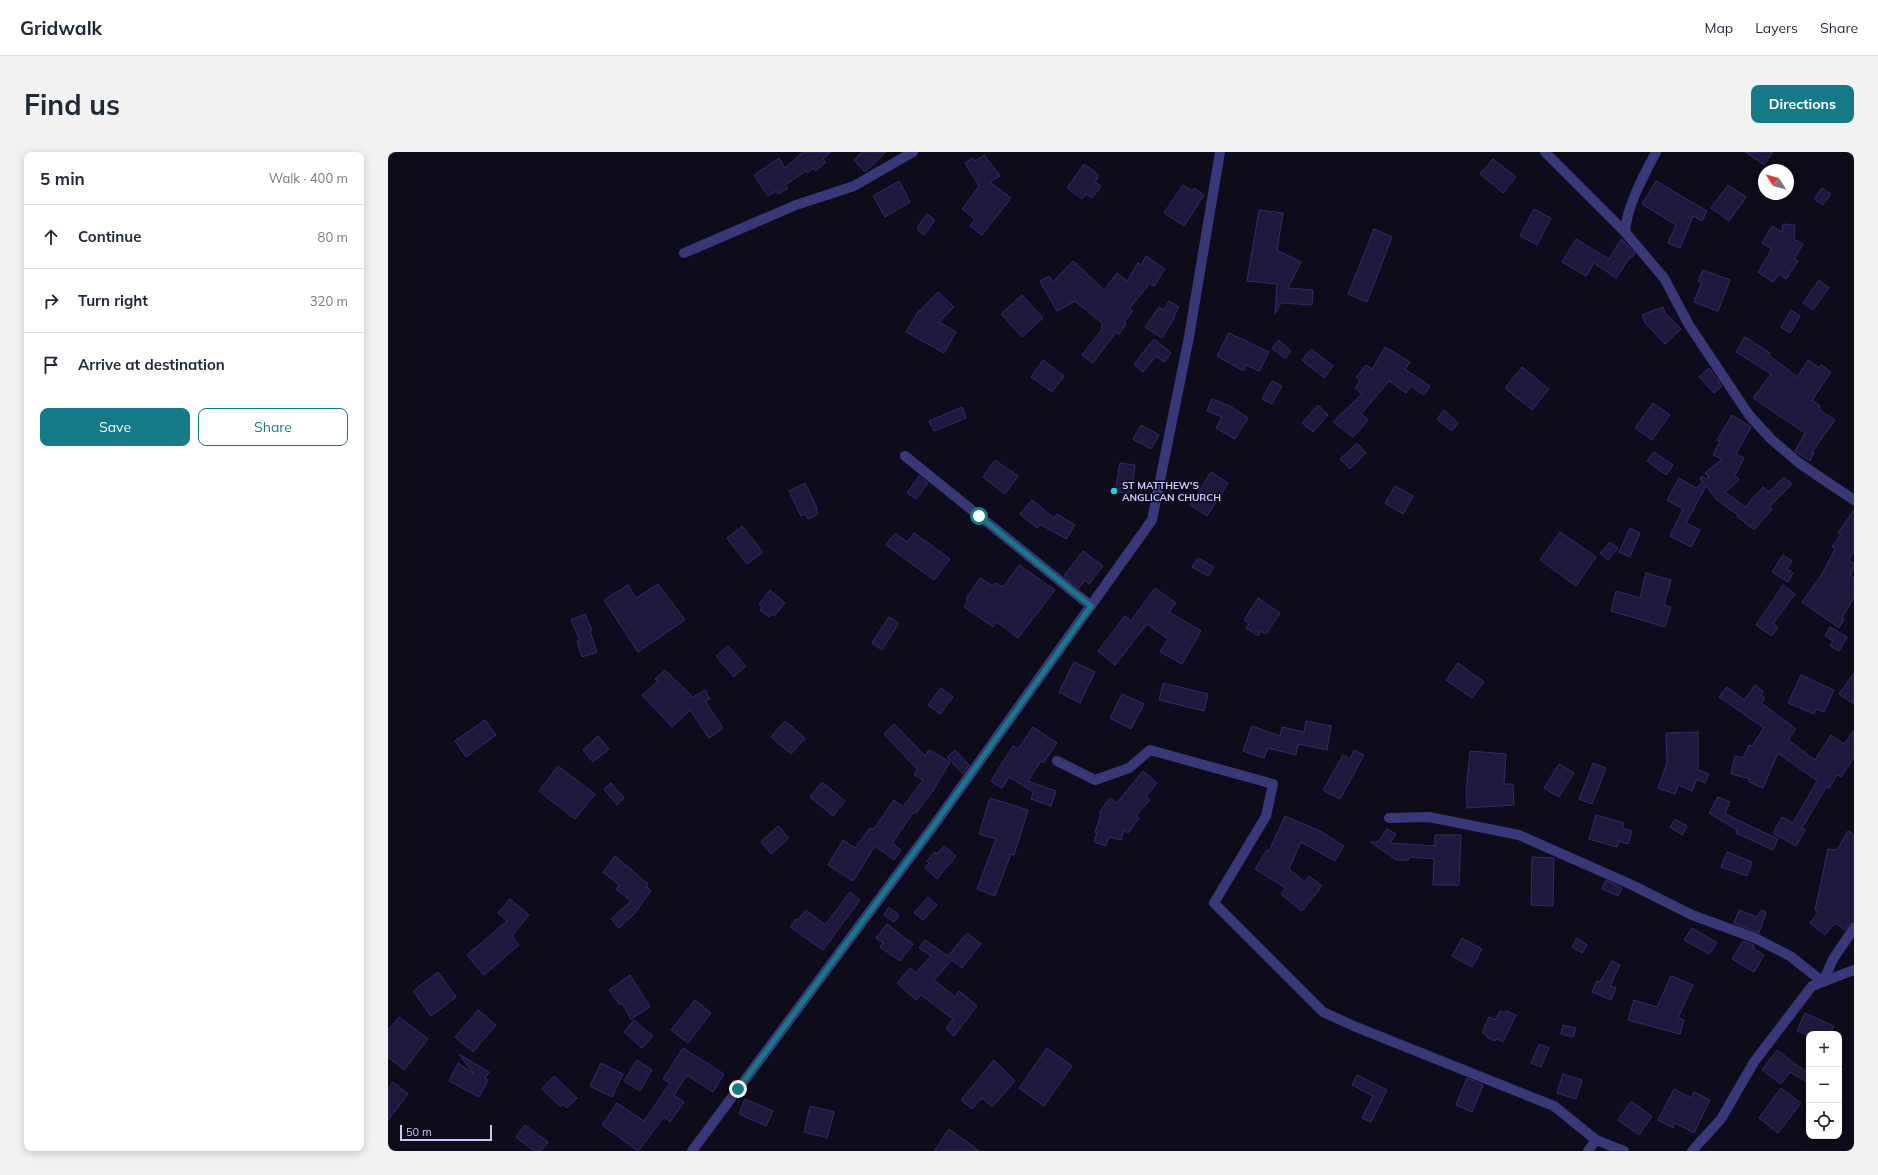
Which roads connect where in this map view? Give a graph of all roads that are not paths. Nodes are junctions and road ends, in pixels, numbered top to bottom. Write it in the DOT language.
graph roads {
  1 [pos="913,152"];
  2 [pos="1220,152"];
  3 [pos="1544,152"];
  4 [pos="1656,152"];
  5 [pos="1625,232"];
  6 [pos="684,253"];
  7 [pos="905,456"];
  8 [pos="1854,500"];
  9 [pos="1091,606"];
  10 [pos="1057,761"];
  11 [pos="1390,818"];
  12 [pos="1854,928"];
  13 [pos="1854,970"];
  14 [pos="1823,982"];
  15 [pos="1596,1140"];
  16 [pos="692,1151"];
  17 [pos="1588,1151"];
  18 [pos="1624,1151"];
  19 [pos="1692,1151"];
  1 -- 6 [label="street"];
  2 -- 9 [label="street"];
  3 -- 5 [label="street"];
  4 -- 5 [label="street"];
  5 -- 8 [label="street"];
  7 -- 9 [label="street"];
  9 -- 16 [label="street"];
  10 -- 15 [label="street"];
  11 -- 14 [label="street"];
  12 -- 14 [label="street"];
  13 -- 14 [label="street"];
  14 -- 19 [label="street"];
  15 -- 17 [label="street"];
  15 -- 18 [label="street"];
}
